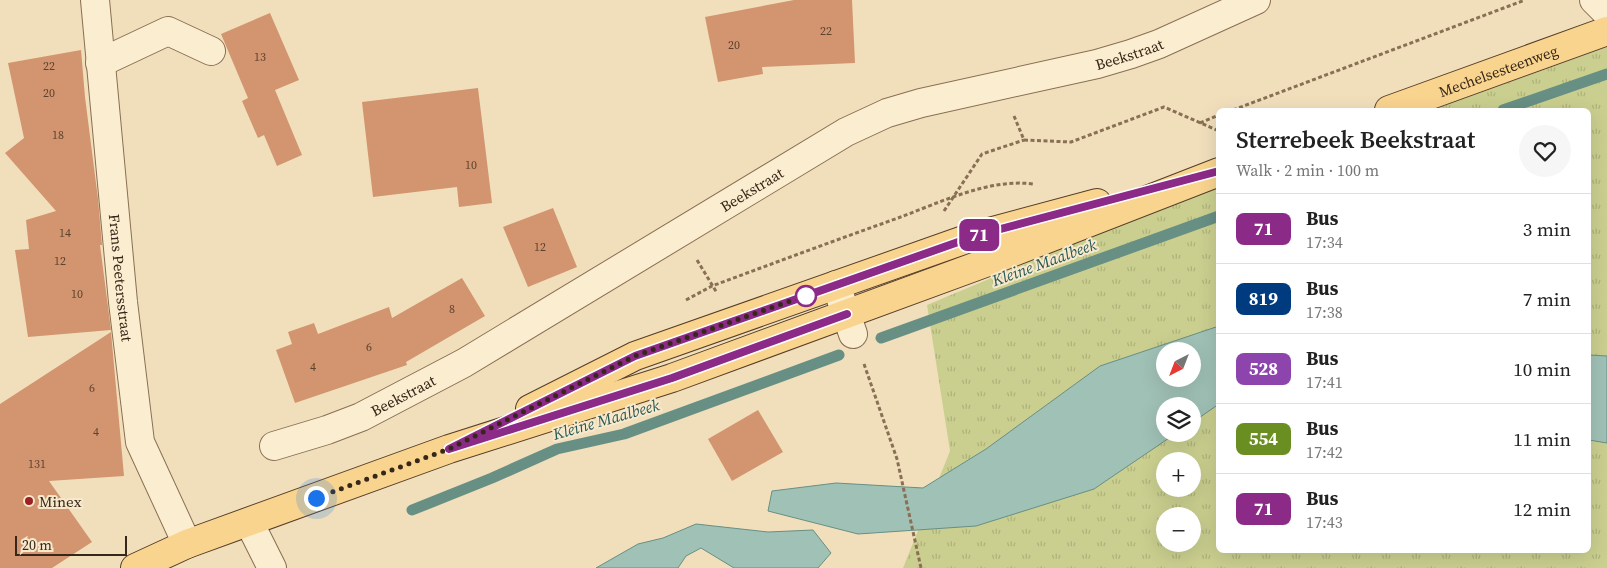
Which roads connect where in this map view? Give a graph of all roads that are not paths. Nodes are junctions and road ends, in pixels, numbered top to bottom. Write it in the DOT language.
graph roads {
  1 [pos="95,0"];
  2 [pos="1256,0"];
  3 [pos="1594,0"];
  4 [pos="1607,13"];
  5 [pos="1607,31"];
  6 [pos="211,51"];
  7 [pos="100,63"];
  8 [pos="1395,108"];
  9 [pos="1216,172"];
  10 [pos="1216,172"];
  11 [pos="836,285"];
  12 [pos="850,324"];
  13 [pos="274,446"];
  14 [pos="449,449"];
  15 [pos="248,522"];
  16 [pos="187,544"];
  17 [pos="135,568"];
  18 [pos="272,568"];
  1 -- 7 [label="street, Frans Peetersstraat"];
  2 -- 13 [label="street, Beekstraat"];
  3 -- 4 [label="street"];
  5 -- 8 [label="main road, Mechelsesteenweg"];
  6 -- 7 [label="street"];
  7 -- 16 [label="street, Frans Peetersstraat"];
  9 -- 11 [label="main road"];
  10 -- 12 [label="main road"];
  11 -- 12 [label="street"];
  11 -- 14 [label="main road"];
  12 -- 14 [label="main road"];
  14 -- 15 [label="main road"];
  15 -- 16 [label="main road"];
  15 -- 18 [label="street"];
  16 -- 17 [label="main road"];
}
